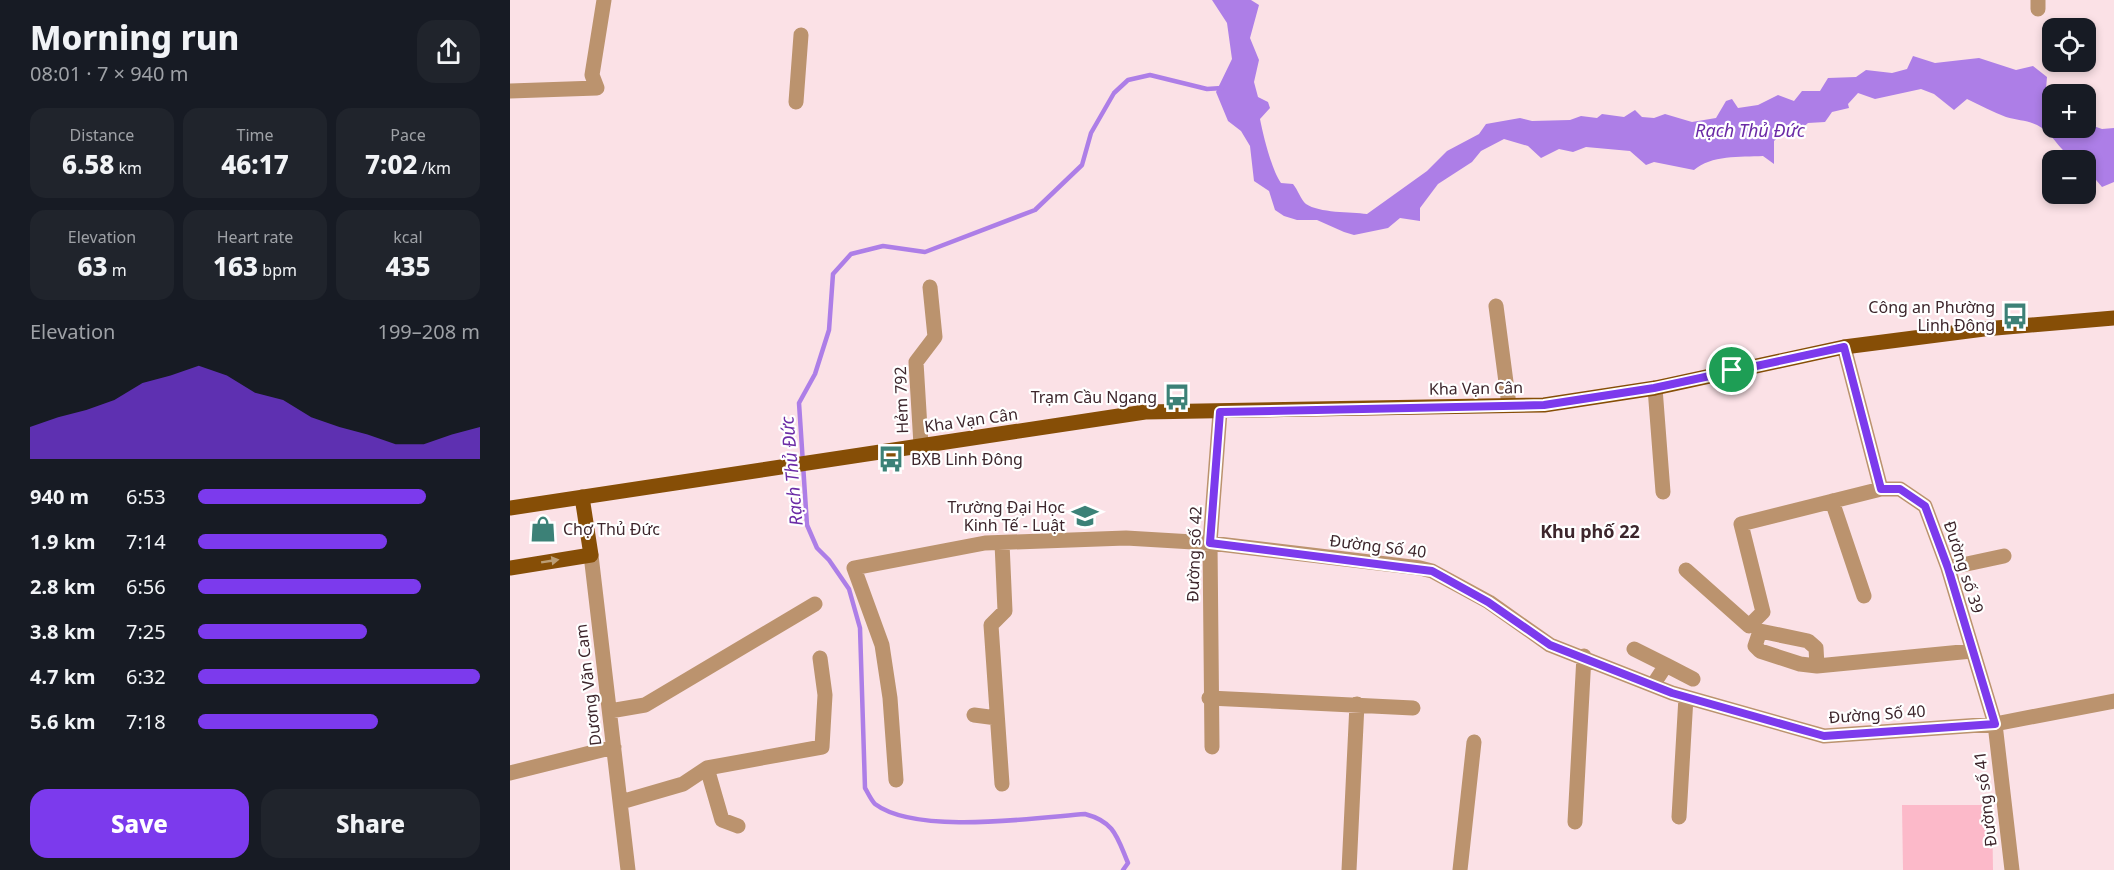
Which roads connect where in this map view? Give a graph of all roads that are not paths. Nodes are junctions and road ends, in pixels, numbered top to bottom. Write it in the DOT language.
graph roads {
  1 [pos="604,0"];
  2 [pos="801,35"];
  3 [pos="510,91"];
  4 [pos="796,102"];
  5 [pos="930,287"];
  6 [pos="1496,306"];
  7 [pos="2114,318"];
  8 [pos="1844,347"];
  9 [pos="1654,388"];
  10 [pos="1509,405"];
  11 [pos="1220,412"];
  12 [pos="921,445"];
  13 [pos="1881,489"];
  14 [pos="1663,492"];
  15 [pos="582,497"];
  16 [pos="1832,501"];
  17 [pos="510,508"];
  18 [pos="1002,543"];
  19 [pos="1210,543"];
  20 [pos="591,555"];
  21 [pos="2004,556"];
  22 [pos="510,568"];
  23 [pos="1948,568"];
  24 [pos="1686,570"];
  25 [pos="1864,596"];
  26 [pos="815,604"];
  27 [pos="1634,649"];
  28 [pos="1972,651"];
  29 [pos="1584,656"];
  30 [pos="820,658"];
  31 [pos="1666,665"];
  32 [pos="1817,666"];
  33 [pos="1693,679"];
  34 [pos="1653,685"];
  35 [pos="1209,698"];
  36 [pos="1686,698"];
  37 [pos="2114,701"];
  38 [pos="1357,704"];
  39 [pos="1413,708"];
  40 [pos="610,711"];
  41 [pos="974,715"];
  42 [pos="997,718"];
  43 [pos="1995,724"];
  44 [pos="1474,742"];
  45 [pos="614,747"];
  46 [pos="1212,747"];
  47 [pos="707,768"];
  48 [pos="510,772"];
  49 [pos="896,780"];
  50 [pos="1002,784"];
  51 [pos="621,802"];
  52 [pos="1679,817"];
  53 [pos="1575,822"];
  54 [pos="738,826"];
  55 [pos="628,870"];
  56 [pos="1349,870"];
  57 [pos="1460,870"];
  58 [pos="2012,870"];
  1 -- 3 [label="street"];
  2 -- 4 [label="street"];
  5 -- 12 [label="street, Hẻm 792"];
  6 -- 10 [label="street"];
  7 -- 8 [label="main road, Kha Vạn Cân"];
  8 -- 9 [label="main road, Kha Vạn Cân"];
  8 -- 13 [label="street"];
  9 -- 10 [label="main road, Kha Vạn Cân"];
  9 -- 14 [label="street"];
  10 -- 11 [label="main road, Kha Vạn Cân"];
  11 -- 12 [label="main road, Kha Vạn Cân"];
  11 -- 19 [label="street, Đường số 42"];
  12 -- 15 [label="main road, Kha Vạn Cân"];
  13 -- 16 [label="street"];
  13 -- 23 [label="street, Đường số 39"];
  15 -- 17 [label="main road"];
  15 -- 20 [label="main road, Dương Văn Cam"];
  16 -- 24 [label="street"];
  16 -- 25 [label="street"];
  18 -- 19 [label="street, Đường Số 40"];
  18 -- 42 [label="street"];
  18 -- 49 [label="street, Đường Số 40"];
  19 -- 29 [label="street, Đường Số 40"];
  19 -- 35 [label="street, Đường số 42"];
  22 -- 20 [label="main road, one-way"];
  20 -- 40 [label="street, Dương Văn Cam"];
  21 -- 23 [label="street"];
  23 -- 28 [label="street, Đường số 39"];
  26 -- 40 [label="street"];
  27 -- 31 [label="street"];
  28 -- 32 [label="street"];
  28 -- 43 [label="street, Đường số 39"];
  29 -- 34 [label="street, Đường Số 40"];
  29 -- 53 [label="street"];
  30 -- 47 [label="street"];
  31 -- 33 [label="street"];
  31 -- 34 [label="street"];
  34 -- 36 [label="street, Đường Số 40"];
  35 -- 38 [label="street"];
  35 -- 46 [label="street, Đường số 42"];
  36 -- 43 [label="street, Đường Số 40"];
  36 -- 52 [label="street"];
  37 -- 43 [label="street, Đường Số 40"];
  38 -- 39 [label="street"];
  38 -- 56 [label="street"];
  40 -- 45 [label="street, Dương Văn Cam"];
  41 -- 42 [label="street"];
  42 -- 50 [label="street"];
  43 -- 58 [label="street, Đường số 41"];
  44 -- 57 [label="street"];
  45 -- 48 [label="street"];
  45 -- 51 [label="street, Dương Văn Cam"];
  47 -- 51 [label="street"];
  47 -- 54 [label="street"];
  51 -- 55 [label="street, Dương Văn Cam"];
}
